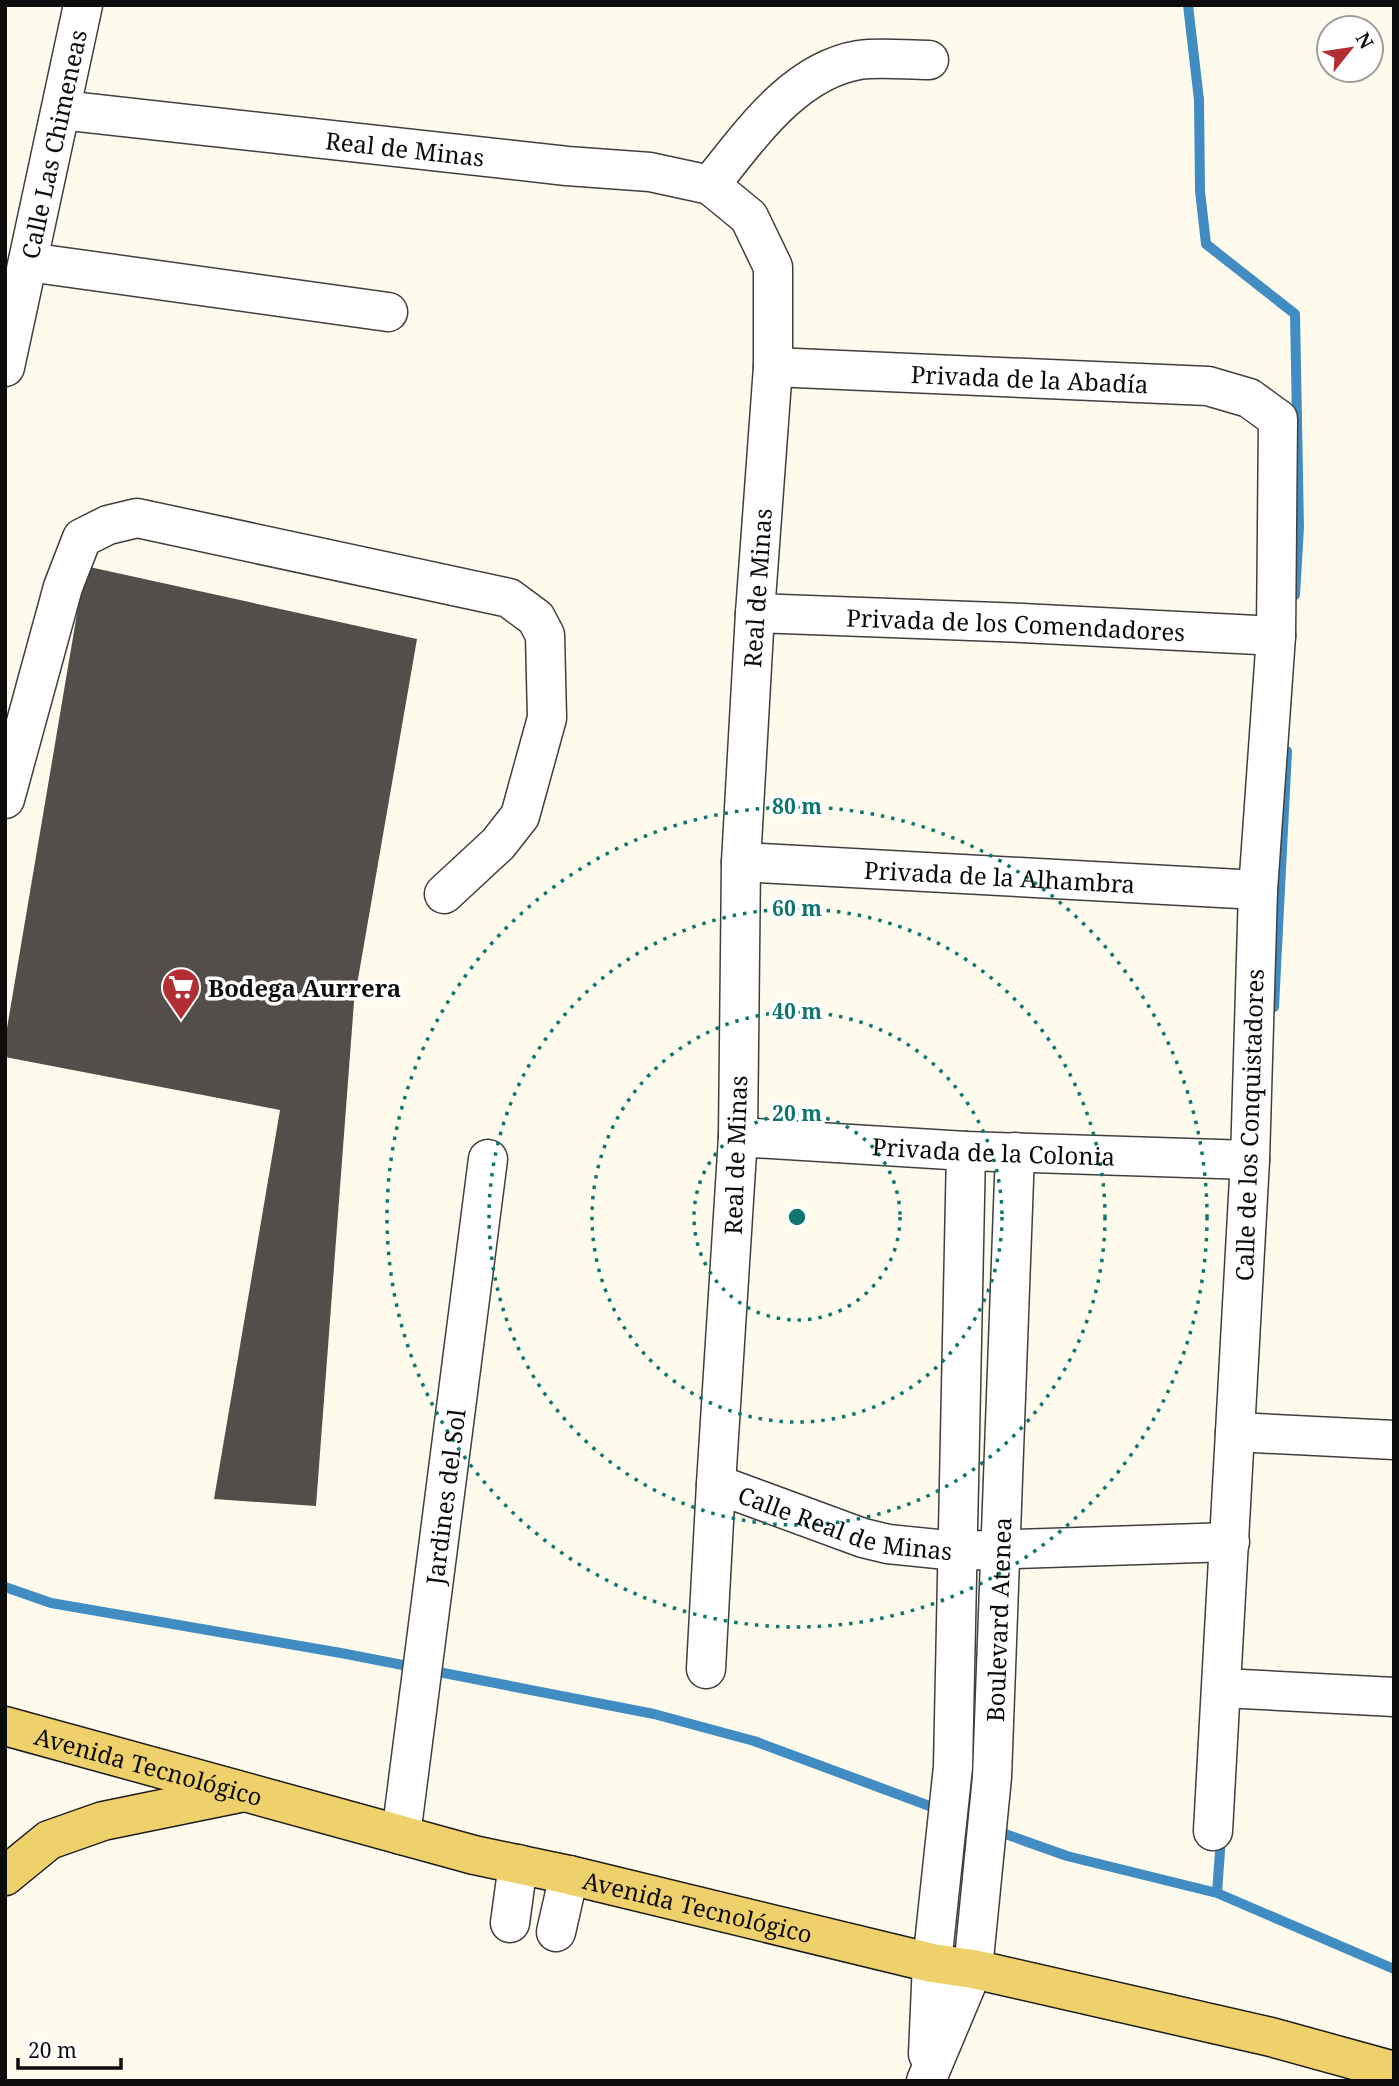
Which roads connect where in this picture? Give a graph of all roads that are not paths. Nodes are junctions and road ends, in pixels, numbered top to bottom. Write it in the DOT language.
graph roads {
  1 [pos="83,5"];
  2 [pos="929,60"];
  3 [pos="61,110"];
  4 [pos="710,185"];
  5 [pos="28,262"];
  6 [pos="388,312"];
  7 [pos="5,367"];
  8 [pos="773,367"];
  9 [pos="1278,419"];
  10 [pos="755,613"];
  11 [pos="1276,636"];
  12 [pos="5,799"];
  13 [pos="741,862"];
  14 [pos="1258,890"];
  15 [pos="444,894"];
  16 [pos="738,1137"];
  17 [pos="966,1151"];
  18 [pos="1015,1152"];
  19 [pos="488,1159"];
  20 [pos="1250,1160"];
  21 [pos="1235,1432"];
  22 [pos="1394,1440"];
  23 [pos="716,1485"];
  24 [pos="1230,1542"];
  25 [pos="1000,1549"];
  26 [pos="957,1551"];
  27 [pos="706,1669"];
  28 [pos="1223,1688"];
  29 [pos="1394,1697"];
  30 [pos="5,1726"];
  31 [pos="247,1792"];
  32 [pos="1213,1830"];
  33 [pos="401,1835"];
  34 [pos="518,1864"];
  35 [pos="569,1875"];
  36 [pos="5,1876"];
  37 [pos="510,1923"];
  38 [pos="556,1931"];
  39 [pos="932,1963"];
  40 [pos="973,1969"];
  41 [pos="1394,2071"];
  42 [pos="926,2078"];
  1 -- 3 [label="street, Calle Las Chimeneas"];
  2 -- 4 [label="street"];
  3 -- 4 [label="street, Real de Minas"];
  3 -- 5 [label="street, Calle Las Chimeneas"];
  4 -- 8 [label="street, Real de Minas"];
  5 -- 6 [label="street"];
  5 -- 7 [label="street, Calle Las Chimeneas"];
  8 -- 9 [label="street, Privada de la Abadía"];
  8 -- 10 [label="street, Real de Minas"];
  9 -- 11 [label="street, Calle de los Conquistadores"];
  10 -- 11 [label="street, Privada de los Comendadores"];
  10 -- 13 [label="street, Real de Minas"];
  11 -- 14 [label="street, Calle de los Conquistadores"];
  12 -- 15 [label="street"];
  13 -- 14 [label="street, Privada de la Alhambra"];
  13 -- 16 [label="street, Real de Minas"];
  14 -- 20 [label="street, Calle de los Conquistadores"];
  16 -- 17 [label="street, Privada de la Colonia"];
  16 -- 23 [label="street, Real de Minas"];
  17 -- 18 [label="street, Privada de la Colonia"];
  17 -- 26 [label="street, Boulevard Atenea"];
  18 -- 20 [label="street, Privada de la Colonia"];
  18 -- 25 [label="street, Boulevard Atenea"];
  19 -- 33 [label="street, Jardines del Sol"];
  20 -- 21 [label="street, Calle de los Conquistadores"];
  21 -- 22 [label="street"];
  21 -- 24 [label="street, Calle de los Conquistadores"];
  23 -- 26 [label="street, Calle Real de Minas"];
  23 -- 27 [label="street, Real de Minas"];
  24 -- 25 [label="street, Calle Real de Minas"];
  24 -- 28 [label="street, Calle de los Conquistadores"];
  25 -- 26 [label="street, Calle Real de Minas"];
  25 -- 40 [label="street, Boulevard Atenea"];
  26 -- 39 [label="street, Boulevard Atenea"];
  28 -- 29 [label="street"];
  28 -- 32 [label="street, Calle de los Conquistadores"];
  30 -- 31 [label="main road, Avenida Tecnológico"];
  31 -- 33 [label="main road, Avenida Tecnológico"];
  31 -- 36 [label="main road"];
  33 -- 34 [label="main road, Avenida Tecnológico"];
  34 -- 35 [label="main road, Avenida Tecnológico"];
  34 -- 37 [label="street"];
  35 -- 38 [label="street"];
  35 -- 39 [label="main road, Avenida Tecnológico"];
  39 -- 40 [label="main road, Avenida Tecnológico"];
  39 -- 42 [label="street, Boulevard Atenea"];
  40 -- 41 [label="main road, Avenida Tecnológico"];
  40 -- 42 [label="street, Boulevard Atenea"];
}
